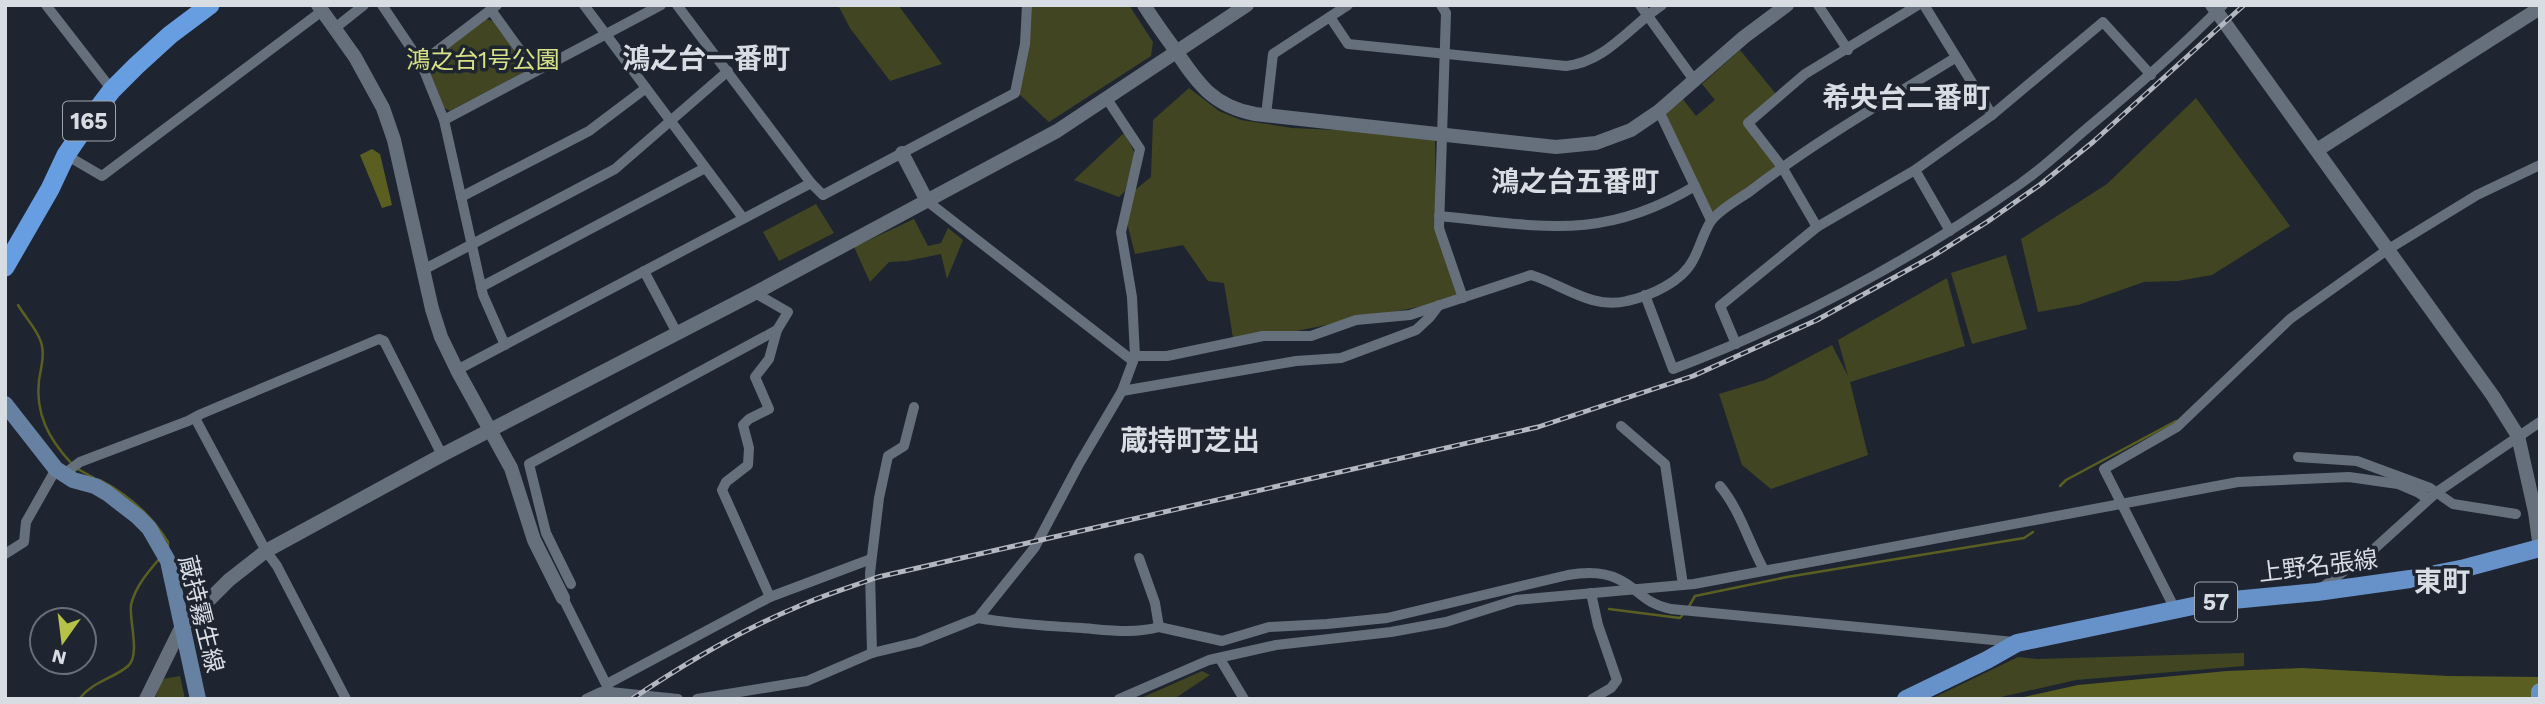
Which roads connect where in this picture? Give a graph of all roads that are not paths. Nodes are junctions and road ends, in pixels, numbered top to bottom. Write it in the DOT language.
graph roads {
  1 [pos="46,5"];
  2 [pos="210,5"];
  3 [pos="364,5"];
  4 [pos="382,5"];
  5 [pos="584,5"];
  6 [pos="661,5"];
  7 [pos="677,5"];
  8 [pos="1027,5"];
  9 [pos="1144,5"];
  10 [pos="1247,5"];
  11 [pos="1348,5"];
  12 [pos="1457,5"];
  13 [pos="1662,5"];
  14 [pos="1787,5"];
  15 [pos="1818,5"];
  16 [pos="1918,5"];
  17 [pos="1924,5"];
  18 [pos="2212,5"];
  19 [pos="2223,5"];
  20 [pos="320,8"];
  21 [pos="494,8"];
  22 [pos="2540,8"];
  23 [pos="1443,9"];
  24 [pos="1643,10"];
  25 [pos="1330,17"];
  26 [pos="335,28"];
  27 [pos="606,35"];
  28 [pos="1848,50"];
  29 [pos="1177,54"];
  30 [pos="1444,54"];
  31 [pos="1955,58"];
  32 [pos="421,63"];
  33 [pos="535,71"];
  34 [pos="728,71"];
  35 [pos="2151,75"];
  36 [pos="1693,80"];
  37 [pos="646,88"];
  38 [pos="112,90"];
  39 [pos="1107,99"];
  40 [pos="1659,111"];
  41 [pos="1266,115"];
  42 [pos="1992,115"];
  43 [pos="444,120"];
  44 [pos="670,121"];
  45 [pos="1441,133"];
  46 [pos="2317,150"];
  47 [pos="902,153"];
  48 [pos="66,155"];
  49 [pos="2540,164"];
  50 [pos="1782,167"];
  51 [pos="705,168"];
  52 [pos="1915,170"];
  53 [pos="811,183"];
  54 [pos="1695,186"];
  55 [pos="461,197"];
  56 [pos="927,201"];
  57 [pos="1439,216"];
  58 [pos="743,218"];
  59 [pos="1711,220"];
  60 [pos="1816,227"];
  61 [pos="1950,231"];
  62 [pos="472,245"];
  63 [pos="2387,250"];
  64 [pos="5,267"];
  65 [pos="423,270"];
  66 [pos="644,271"];
  67 [pos="481,287"];
  68 [pos="755,293"];
  69 [pos="1645,295"];
  70 [pos="1463,298"];
  71 [pos="1439,305"];
  72 [pos="777,330"];
  73 [pos="677,332"];
  74 [pos="1736,344"];
  75 [pos="505,345"];
  76 [pos="1134,359"];
  77 [pos="457,370"];
  78 [pos="1122,391"];
  79 [pos="5,404"];
  80 [pos="914,407"];
  81 [pos="195,418"];
  82 [pos="2540,422"];
  83 [pos="1621,426"];
  84 [pos="491,430"];
  85 [pos="2518,436"];
  86 [pos="442,455"];
  87 [pos="2298,457"];
  88 [pos="60,471"];
  89 [pos="1720,486"];
  90 [pos="2432,496"];
  91 [pos="2122,504"];
  92 [pos="2516,514"];
  93 [pos="2540,548"];
  94 [pos="266,551"];
  95 [pos="5,554"];
  96 [pos="1139,558"];
  97 [pos="872,559"];
  98 [pos="1764,570"];
  99 [pos="571,584"];
  100 [pos="1683,585"];
  101 [pos="1634,591"];
  102 [pos="2317,592"];
  103 [pos="1591,593"];
  104 [pos="770,597"];
  105 [pos="563,598"];
  106 [pos="2175,608"];
  107 [pos="978,618"];
  108 [pos="1159,627"];
  109 [pos="181,628"];
  110 [pos="2017,643"];
  111 [pos="872,653"];
  112 [pos="1220,659"];
  113 [pos="609,688"];
  114 [pos="2540,692"];
  115 [pos="657,698"];
  116 [pos="146,699"];
  117 [pos="198,699"];
  118 [pos="346,699"];
  119 [pos="586,699"];
  120 [pos="678,699"];
  121 [pos="697,699"];
  122 [pos="1119,699"];
  123 [pos="1244,699"];
  124 [pos="1592,699"];
  125 [pos="1906,699"];
  126 [pos="2540,699"];
  1 -- 38 [label="street"];
  2 -- 38 [label="highway, 165"];
  3 -- 26 [label="street"];
  4 -- 32 [label="street"];
  5 -- 27 [label="street"];
  6 -- 27 [label="street"];
  7 -- 34 [label="street"];
  8 -- 47 [label="street"];
  9 -- 29 [label="street"];
  10 -- 29 [label="street"];
  11 -- 25 [label="street"];
  12 -- 23 [label="street"];
  13 -- 24 [label="street"];
  14 -- 36 [label="street"];
  15 -- 28 [label="street"];
  16 -- 28 [label="street"];
  17 -- 31 [label="street"];
  18 -- 46 [label="street"];
  19 -- 35 [label="street"];
  20 -- 26 [label="street"];
  20 -- 48 [label="street"];
  21 -- 32 [label="street"];
  21 -- 33 [label="street"];
  22 -- 46 [label="street"];
  23 -- 30 [label="street"];
  24 -- 30 [label="street"];
  24 -- 36 [label="street"];
  25 -- 30 [label="street"];
  25 -- 41 [label="street"];
  26 -- 65 [label="street"];
  27 -- 33 [label="street"];
  27 -- 37 [label="street"];
  28 -- 50 [label="street"];
  29 -- 39 [label="street"];
  29 -- 41 [label="street"];
  30 -- 45 [label="street"];
  31 -- 42 [label="street"];
  31 -- 50 [label="street"];
  32 -- 43 [label="street"];
  33 -- 43 [label="street"];
  34 -- 44 [label="street"];
  34 -- 53 [label="street"];
  35 -- 42 [label="street"];
  35 -- 61 [label="street"];
  36 -- 40 [label="street"];
  37 -- 44 [label="street"];
  37 -- 55 [label="street"];
  38 -- 48 [label="highway, 165"];
  39 -- 56 [label="street"];
  39 -- 76 [label="street"];
  40 -- 45 [label="street"];
  40 -- 54 [label="street"];
  41 -- 45 [label="street"];
  42 -- 52 [label="street"];
  43 -- 55 [label="street"];
  44 -- 51 [label="street"];
  44 -- 62 [label="street"];
  45 -- 57 [label="street"];
  46 -- 63 [label="street"];
  47 -- 53 [label="street"];
  47 -- 56 [label="street"];
  48 -- 64 [label="highway, 165"];
  49 -- 63 [label="street"];
  50 -- 59 [label="street"];
  50 -- 60 [label="street"];
  51 -- 58 [label="street"];
  51 -- 67 [label="street"];
  52 -- 60 [label="street"];
  52 -- 61 [label="street"];
  53 -- 58 [label="street"];
  54 -- 57 [label="street"];
  54 -- 59 [label="street"];
  55 -- 62 [label="street"];
  56 -- 68 [label="street"];
  56 -- 76 [label="street"];
  57 -- 70 [label="street"];
  58 -- 66 [label="street"];
  59 -- 69 [label="street"];
  60 -- 74 [label="street"];
  61 -- 74 [label="street"];
  62 -- 65 [label="street"];
  62 -- 67 [label="street"];
  63 -- 85 [label="street"];
  63 -- 91 [label="street"];
  65 -- 77 [label="street"];
  66 -- 73 [label="street"];
  66 -- 75 [label="street"];
  67 -- 75 [label="street"];
  68 -- 72 [label="street"];
  68 -- 73 [label="street"];
  69 -- 70 [label="street"];
  69 -- 74 [label="street"];
  70 -- 71 [label="street"];
  71 -- 76 [label="street"];
  71 -- 78 [label="street"];
  72 -- 99 [label="street"];
  72 -- 104 [label="street"];
  73 -- 84 [label="street"];
  75 -- 77 [label="street"];
  76 -- 78 [label="street"];
  77 -- 84 [label="street"];
  78 -- 107 [label="street"];
  79 -- 88 [label="main road, 蔵持霧生線"];
  80 -- 97 [label="street"];
  81 -- 86 [label="street"];
  81 -- 88 [label="street"];
  81 -- 94 [label="street"];
  82 -- 85 [label="street"];
  83 -- 100 [label="street"];
  84 -- 86 [label="street"];
  84 -- 105 [label="street"];
  85 -- 90 [label="street"];
  85 -- 93 [label="street"];
  86 -- 94 [label="street"];
  87 -- 90 [label="street"];
  88 -- 95 [label="street"];
  88 -- 109 [label="main road, 蔵持霧生線"];
  89 -- 98 [label="street"];
  90 -- 91 [label="street"];
  90 -- 92 [label="street"];
  90 -- 102 [label="street"];
  91 -- 98 [label="street"];
  91 -- 106 [label="street"];
  93 -- 102 [label="main road, 上野名張線 / 57"];
  94 -- 109 [label="street"];
  94 -- 118 [label="street"];
  96 -- 108 [label="street"];
  97 -- 104 [label="street"];
  97 -- 111 [label="street"];
  98 -- 100 [label="street"];
  100 -- 101 [label="street"];
  101 -- 103 [label="street"];
  101 -- 108 [label="street"];
  101 -- 110 [label="street"];
  102 -- 106 [label="main road, 上野名張線 / 57"];
  103 -- 112 [label="street"];
  103 -- 124 [label="street"];
  104 -- 113 [label="street"];
  105 -- 113 [label="street"];
  106 -- 110 [label="main road, 上野名張線 / 57"];
  107 -- 108 [label="street"];
  107 -- 111 [label="street"];
  109 -- 116 [label="street"];
  109 -- 117 [label="main road, 蔵持霧生線"];
  110 -- 125 [label="main road, 上野名張線 / 57"];
  111 -- 121 [label="street"];
  112 -- 122 [label="street"];
  112 -- 123 [label="street"];
  113 -- 115 [label="street"];
  113 -- 119 [label="street"];
  114 -- 126 [label="main road"];
  115 -- 120 [label="street"];
}
